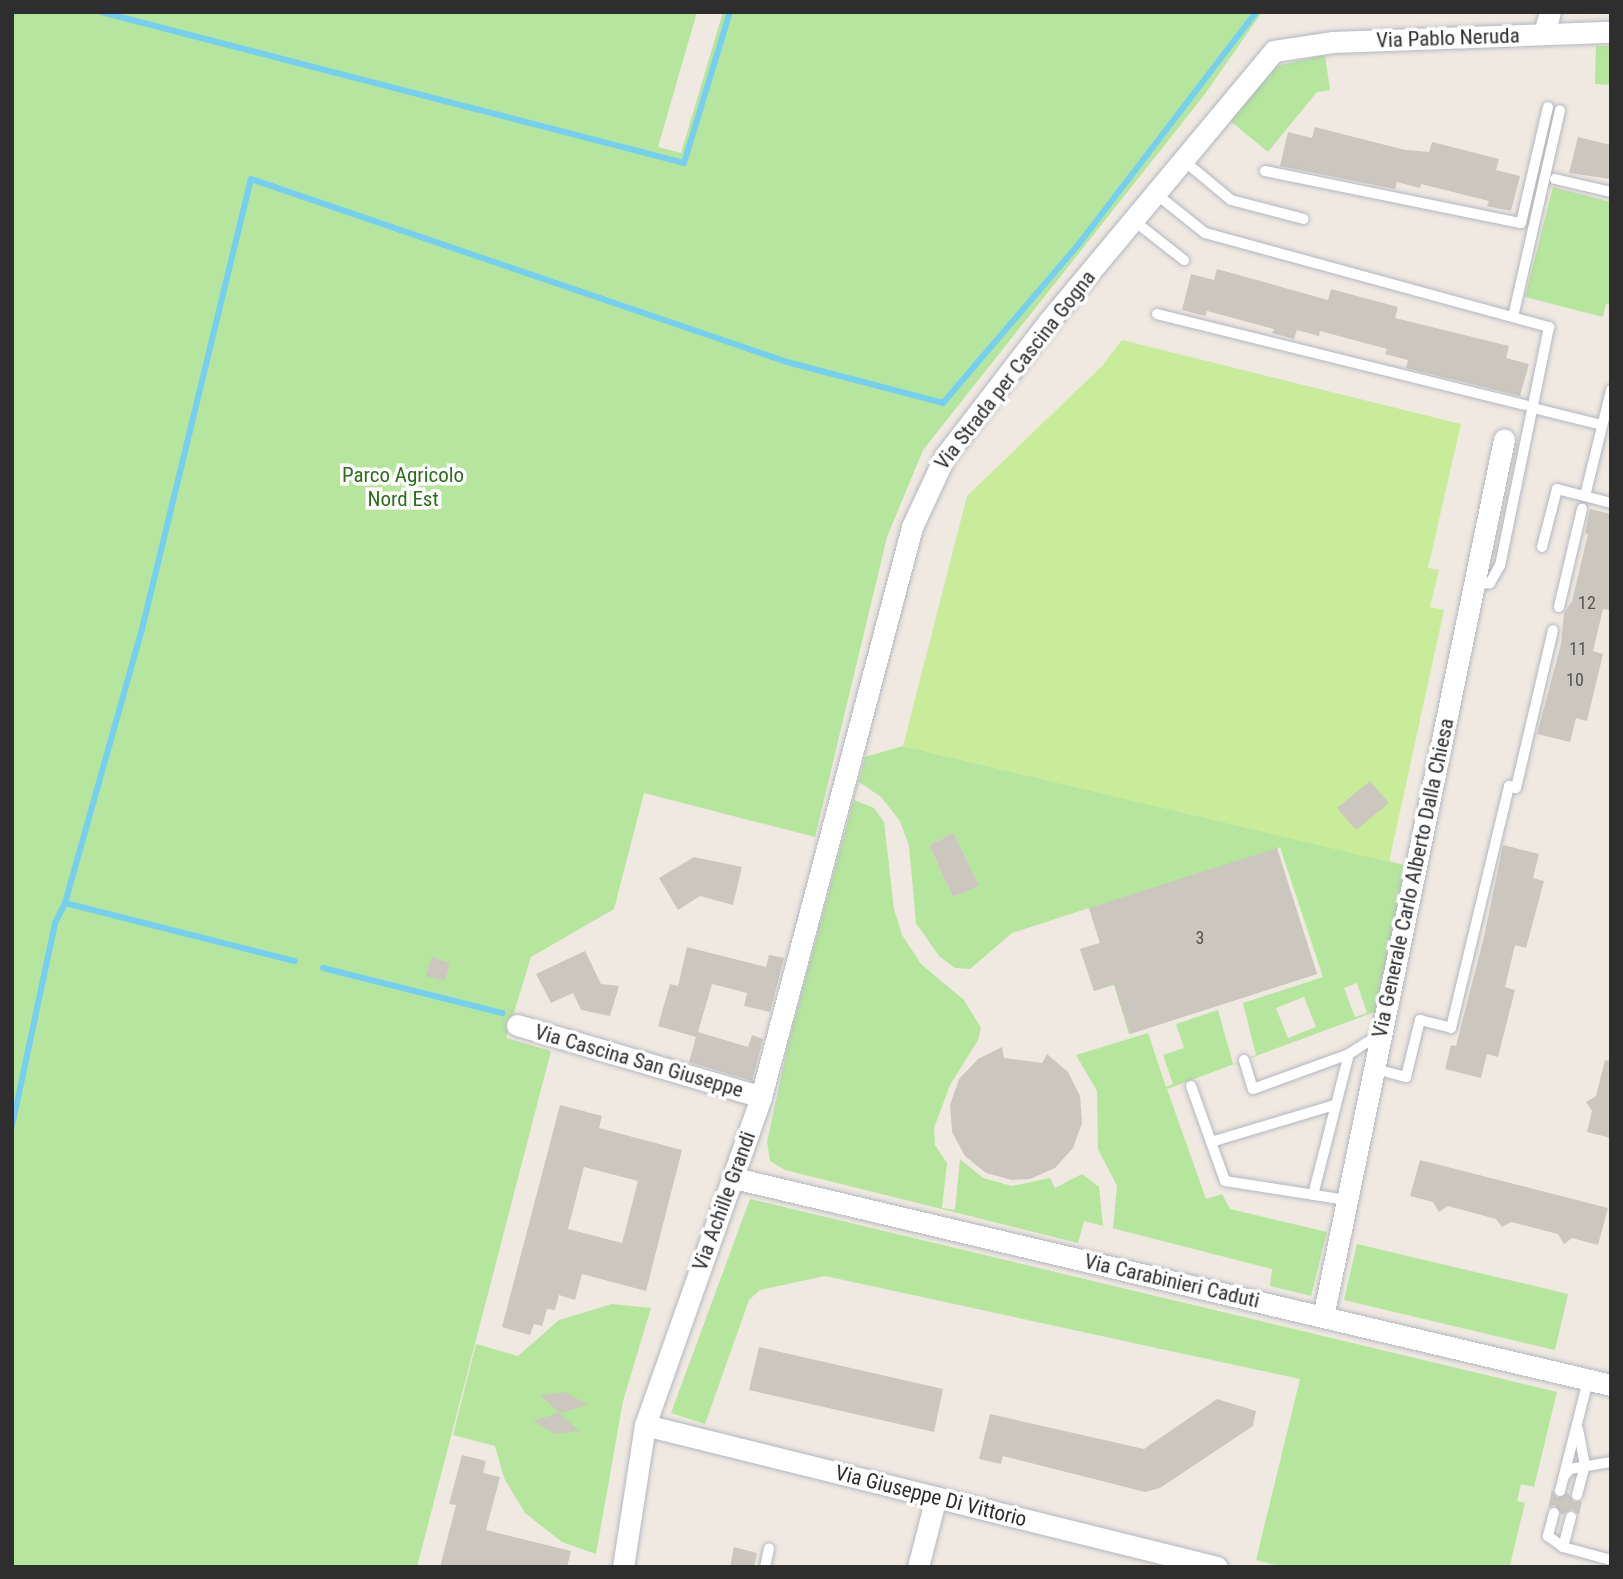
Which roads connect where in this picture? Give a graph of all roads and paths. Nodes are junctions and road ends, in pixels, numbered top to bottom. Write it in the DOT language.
graph roads {
  1 [pos="1550,12"];
  2 [pos="1611,32"];
  3 [pos="1544,34"];
  4 [pos="1286,47"];
  5 [pos="1549,107"];
  6 [pos="1560,110"];
  7 [pos="1183,160"];
  8 [pos="1265,171"];
  9 [pos="1555,179"];
  10 [pos="1611,192"];
  11 [pos="1155,194"];
  12 [pos="1304,219"];
  13 [pos="1133,220"];
  14 [pos="1184,260"];
  15 [pos="1157,314"];
  16 [pos="1513,317"];
  17 [pos="1611,390"];
  18 [pos="1525,405"];
  19 [pos="1537,409"];
  20 [pos="1602,425"];
  21 [pos="1504,439"];
  22 [pos="1584,496"];
  23 [pos="1611,503"];
  24 [pos="1582,509"];
  25 [pos="1542,547"];
  26 [pos="1474,584"];
  27 [pos="1559,607"];
  28 [pos="1553,630"];
  29 [pos="833,836"];
  30 [pos="517,1025"];
  31 [pos="1381,1033"];
  32 [pos="1349,1054"];
  33 [pos="1244,1060"];
  34 [pos="1387,1072"];
  35 [pos="1191,1086"];
  36 [pos="761,1097"];
  37 [pos="1334,1105"];
  38 [pos="1212,1142"];
  39 [pos="734,1178"];
  40 [pos="1313,1195"];
  41 [pos="1347,1200"];
  42 [pos="1323,1317"];
  43 [pos="1588,1380"];
  44 [pos="1611,1385"];
  45 [pos="1577,1423"];
  46 [pos="645,1425"];
  47 [pos="1611,1462"];
  48 [pos="1584,1465"];
  49 [pos="1563,1477"];
  50 [pos="1560,1491"];
  51 [pos="1577,1495"];
  52 [pos="936,1497"];
  53 [pos="1554,1513"];
  54 [pos="1571,1517"];
  55 [pos="1563,1547"];
  56 [pos="769,1548"];
  57 [pos="1611,1560"];
  58 [pos="623,1567"];
  59 [pos="765,1567"];
  60 [pos="918,1567"];
  61 [pos="1217,1567"];
  1 -- 3 [label="street"];
  2 -- 3 [label="street, Via Pablo Neruda"];
  3 -- 4 [label="street, Via Pablo Neruda"];
  4 -- 7 [label="street, Via Strada per Cascina Gogna"];
  5 -- 8 [label="lane"];
  6 -- 16 [label="lane"];
  7 -- 11 [label="street, Via Strada per Cascina Gogna"];
  7 -- 12 [label="lane"];
  9 -- 10 [label="lane"];
  11 -- 13 [label="street, Via Strada per Cascina Gogna"];
  11 -- 16 [label="lane"];
  13 -- 14 [label="lane"];
  13 -- 29 [label="street, Via Strada per Cascina Gogna"];
  15 -- 18 [label="lane"];
  16 -- 26 [label="lane"];
  17 -- 20 [label="lane"];
  19 -- 20 [label="lane"];
  20 -- 22 [label="lane"];
  21 -- 26 [label="street, Via Generale Carlo Alberto Dalla Chiesa"];
  22 -- 23 [label="lane"];
  22 -- 25 [label="lane"];
  24 -- 27 [label="lane"];
  26 -- 31 [label="street, Via Generale Carlo Alberto Dalla Chiesa"];
  28 -- 34 [label="lane"];
  29 -- 36 [label="street, Via Achille Grandi"];
  30 -- 36 [label="street, Via Cascina San Giuseppe"];
  31 -- 32 [label="lane"];
  31 -- 41 [label="street, Via Generale Carlo Alberto Dalla Chiesa"];
  32 -- 33 [label="lane"];
  32 -- 37 [label="lane"];
  35 -- 38 [label="lane"];
  36 -- 39 [label="street, Via Achille Grandi"];
  37 -- 38 [label="lane"];
  37 -- 40 [label="lane"];
  38 -- 40 [label="lane"];
  39 -- 42 [label="street, Via Carabinieri Caduti"];
  39 -- 46 [label="street, Via Achille Grandi"];
  40 -- 41 [label="lane"];
  41 -- 42 [label="street, Via Generale Carlo Alberto Dalla Chiesa"];
  42 -- 43 [label="street, Via Carabinieri Caduti"];
  43 -- 44 [label="street, Via Carabinieri Caduti"];
  43 -- 45 [label="lane"];
  45 -- 48 [label="lane"];
  45 -- 49 [label="lane"];
  46 -- 52 [label="street, Via Giuseppe Di Vittorio"];
  46 -- 58 [label="street, Via Achille Grandi"];
  47 -- 48 [label="lane"];
  48 -- 49 [label="lane"];
  48 -- 51 [label="lane"];
  49 -- 50 [label="lane"];
  52 -- 60 [label="street"];
  52 -- 61 [label="street, Via Giuseppe Di Vittorio"];
  53 -- 55 [label="lane"];
  54 -- 55 [label="lane"];
  55 -- 57 [label="lane"];
  56 -- 59 [label="lane"];
}
